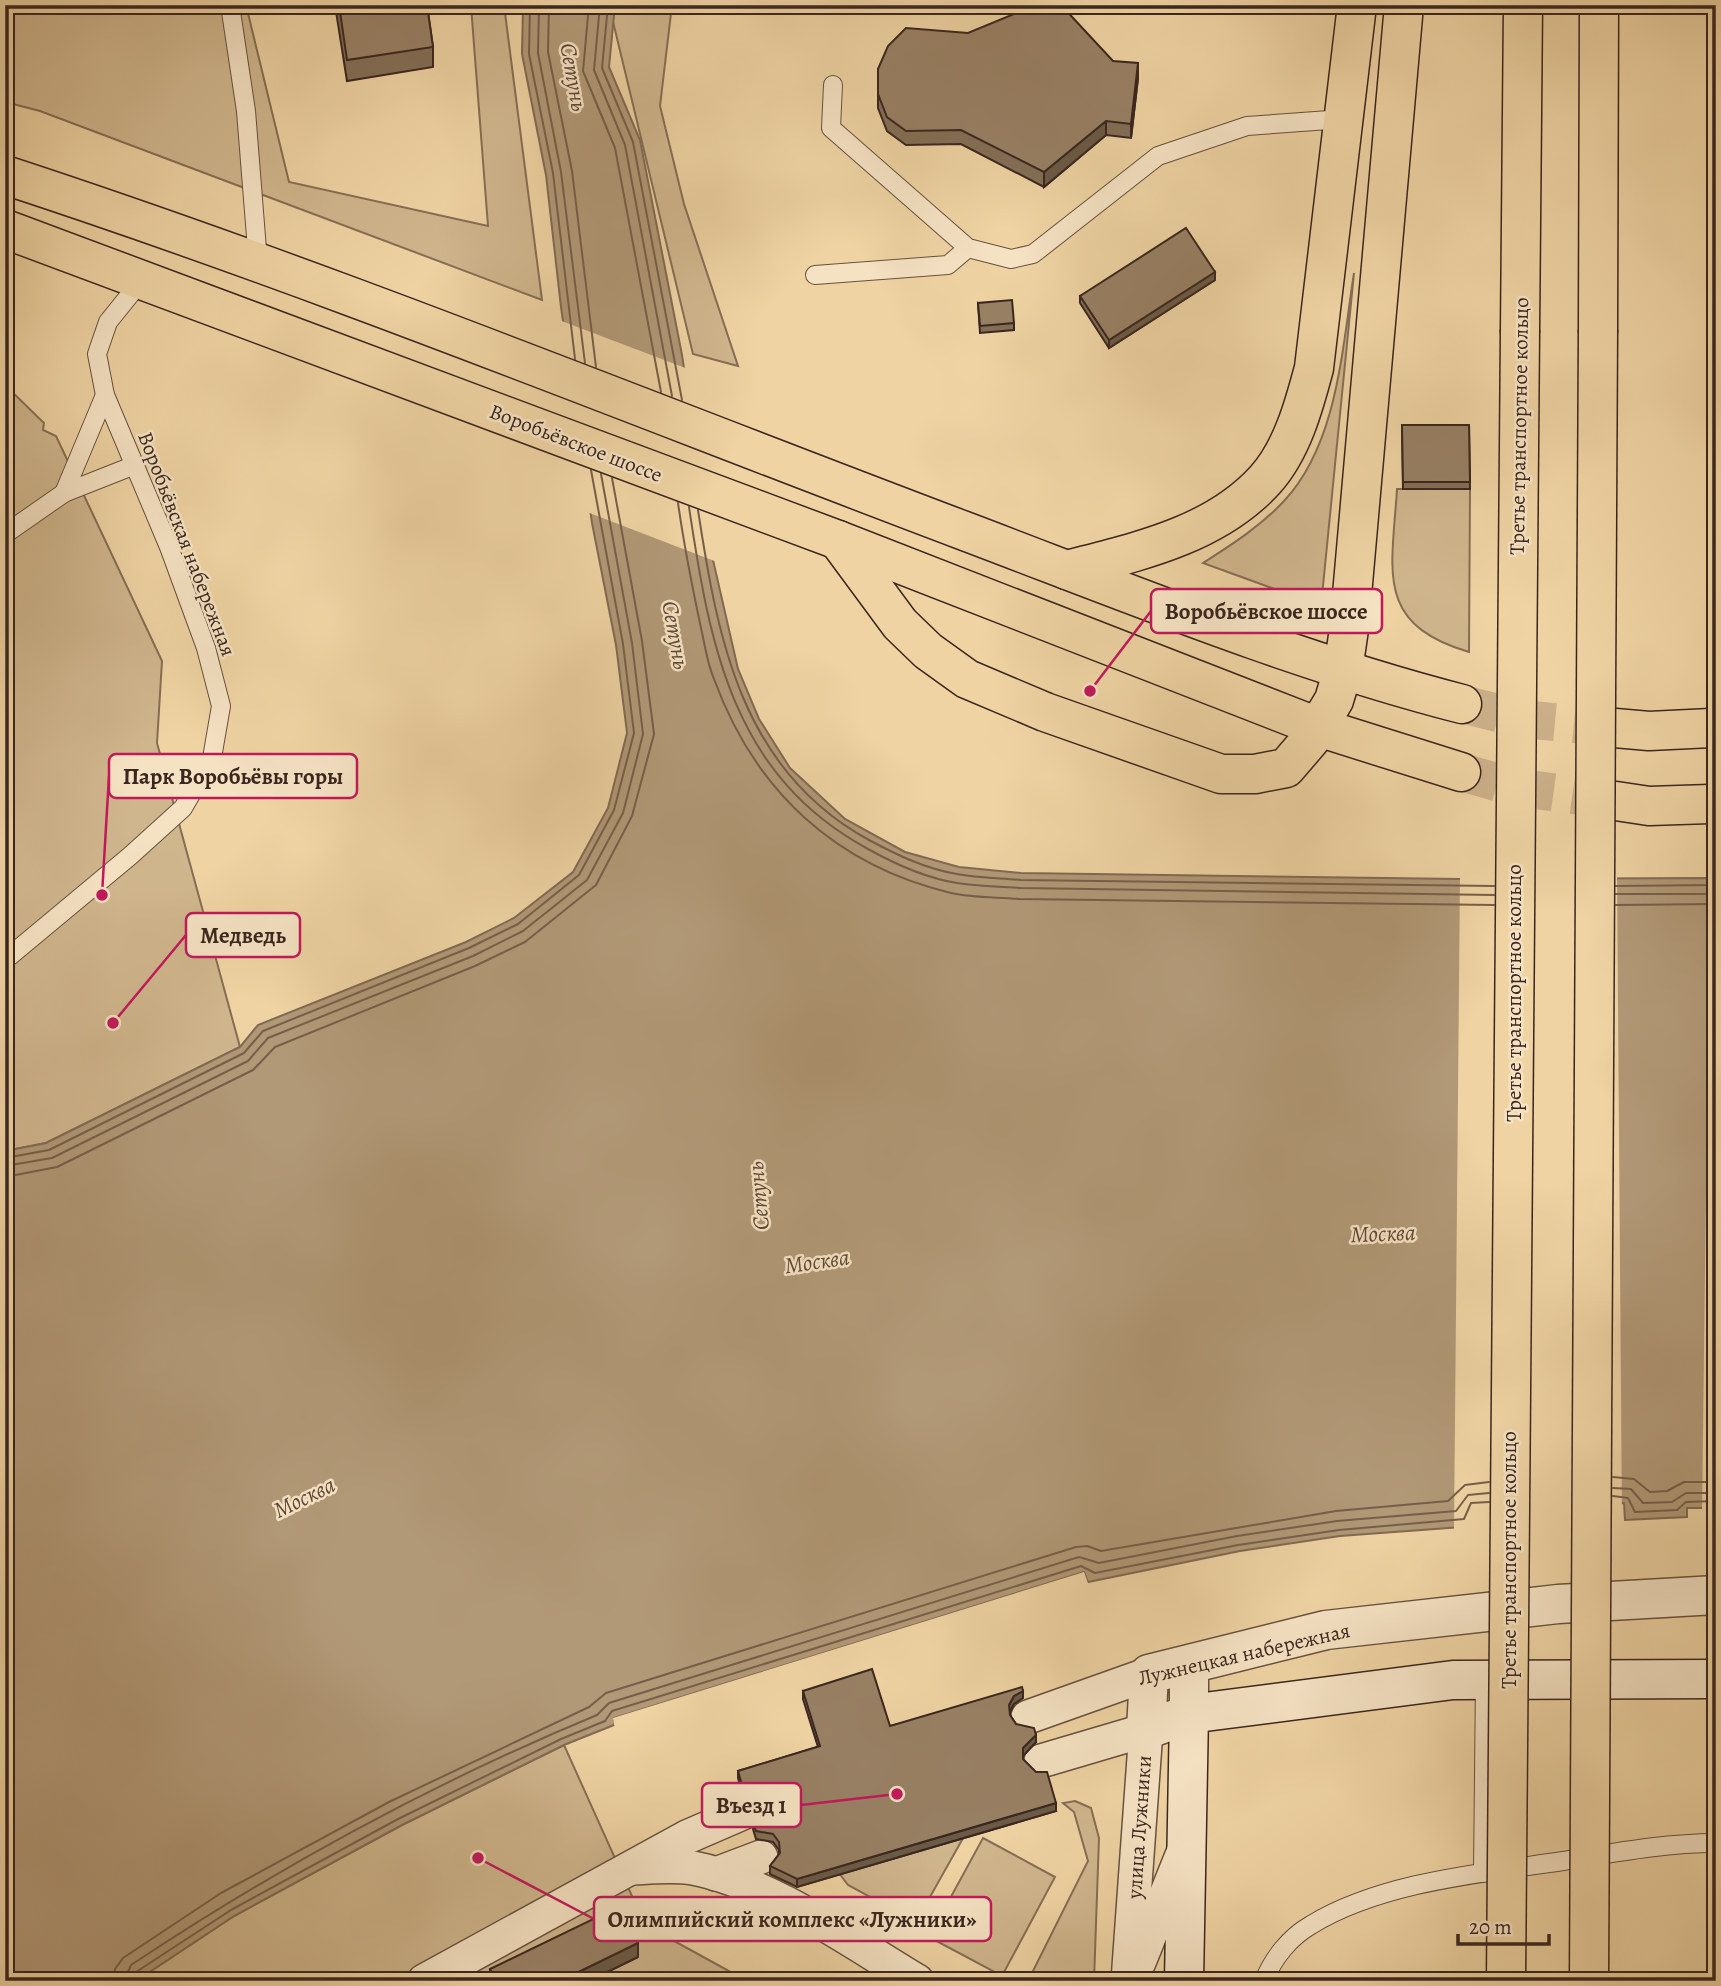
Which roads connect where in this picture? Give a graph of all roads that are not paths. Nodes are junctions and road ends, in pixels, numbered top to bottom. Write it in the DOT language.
graph roads {
  1 [pos="230,5"];
  2 [pos="1357,5"];
  3 [pos="1404,5"];
  4 [pos="1523,5"];
  5 [pos="1599,5"];
  6 [pos="833,85"];
  7 [pos="1343,119"];
  8 [pos="5,175"];
  9 [pos="5,229"];
  10 [pos="968,248"];
  11 [pos="258,262"];
  12 [pos="815,275"];
  13 [pos="141,281"];
  14 [pos="105,395"];
  15 [pos="135,466"];
  16 [pos="64,493"];
  17 [pos="5,534"];
  18 [pos="838,540"];
  19 [pos="1066,570"];
  20 [pos="1343,670"];
  21 [pos="1462,704"];
  22 [pos="1318,727"];
  23 [pos="1711,727"];
  24 [pos="1632,729"];
  25 [pos="1461,772"];
  26 [pos="1632,804"];
  27 [pos="1710,804"];
  28 [pos="5,960"];
  29 [pos="1716,1595"];
  30 [pos="1189,1664"];
  31 [pos="1149,1674"];
  32 [pos="1485,1678"];
  33 [pos="1716,1679"];
  34 [pos="1189,1714"];
  35 [pos="1028,1717"];
  36 [pos="1146,1730"];
  37 [pos="1041,1761"];
  38 [pos="747,1811"];
  39 [pos="1716,1843"];
  40 [pos="1187,1844"];
  41 [pos="761,1857"];
  42 [pos="628,1868"];
  43 [pos="1483,1873"];
  44 [pos="716,1874"];
  45 [pos="460,1972"];
  46 [pos="424,1981"];
  47 [pos="917,1981"];
  48 [pos="1130,1981"];
  49 [pos="1184,1981"];
  50 [pos="1264,1981"];
  51 [pos="1506,1981"];
  52 [pos="1589,1981"];
  1 -- 11 [label="lane"];
  2 -- 7 [label="main road"];
  3 -- 20 [label="main road"];
  4 -- 51 [label="main road, Третье транспортное кольцо, bridge"];
  5 -- 52 [label="main road, bridge"];
  6 -- 10 [label="lane"];
  7 -- 10 [label="lane"];
  7 -- 19 [label="main road"];
  8 -- 11 [label="main road"];
  9 -- 13 [label="main road, Воробьёвское шоссе"];
  10 -- 12 [label="lane"];
  11 -- 19 [label="main road"];
  13 -- 14 [label="lane, Воробьёвская набережная"];
  13 -- 18 [label="main road, Воробьёвское шоссе"];
  14 -- 15 [label="lane, Воробьёвская набережная"];
  14 -- 16 [label="lane"];
  15 -- 16 [label="lane"];
  15 -- 28 [label="lane, Воробьёвская набережная"];
  16 -- 17 [label="lane"];
  18 -- 22 [label="main road, Воробьёвское шоссе"];
  18 -- 22 [label="main road"];
  19 -- 20 [label="main road"];
  20 -- 21 [label="main road"];
  20 -- 22 [label="main road"];
  22 -- 25 [label="main road, Воробьёвское шоссе"];
  23 -- 24 [label="main road"];
  26 -- 27 [label="main road"];
  29 -- 30 [label="main road, Лужнецкая набережная"];
  30 -- 31 [label="main road, Лужнецкая набережная"];
  30 -- 34 [label="main road"];
  31 -- 35 [label="street, Лужнецкая набережная"];
  31 -- 36 [label="main road, улица Лужники"];
  32 -- 33 [label="main road"];
  32 -- 34 [label="main road"];
  32 -- 43 [label="lane"];
  34 -- 36 [label="main road"];
  34 -- 40 [label="main road"];
  36 -- 37 [label="street"];
  36 -- 48 [label="street, улица Лужники"];
  38 -- 42 [label="street"];
  39 -- 43 [label="lane"];
  40 -- 48 [label="street, улица Лужники"];
  40 -- 49 [label="main road"];
  41 -- 44 [label="street"];
  42 -- 44 [label="street"];
  42 -- 45 [label="street"];
  43 -- 50 [label="lane"];
  44 -- 47 [label="street"];
  45 -- 46 [label="street"];
}
